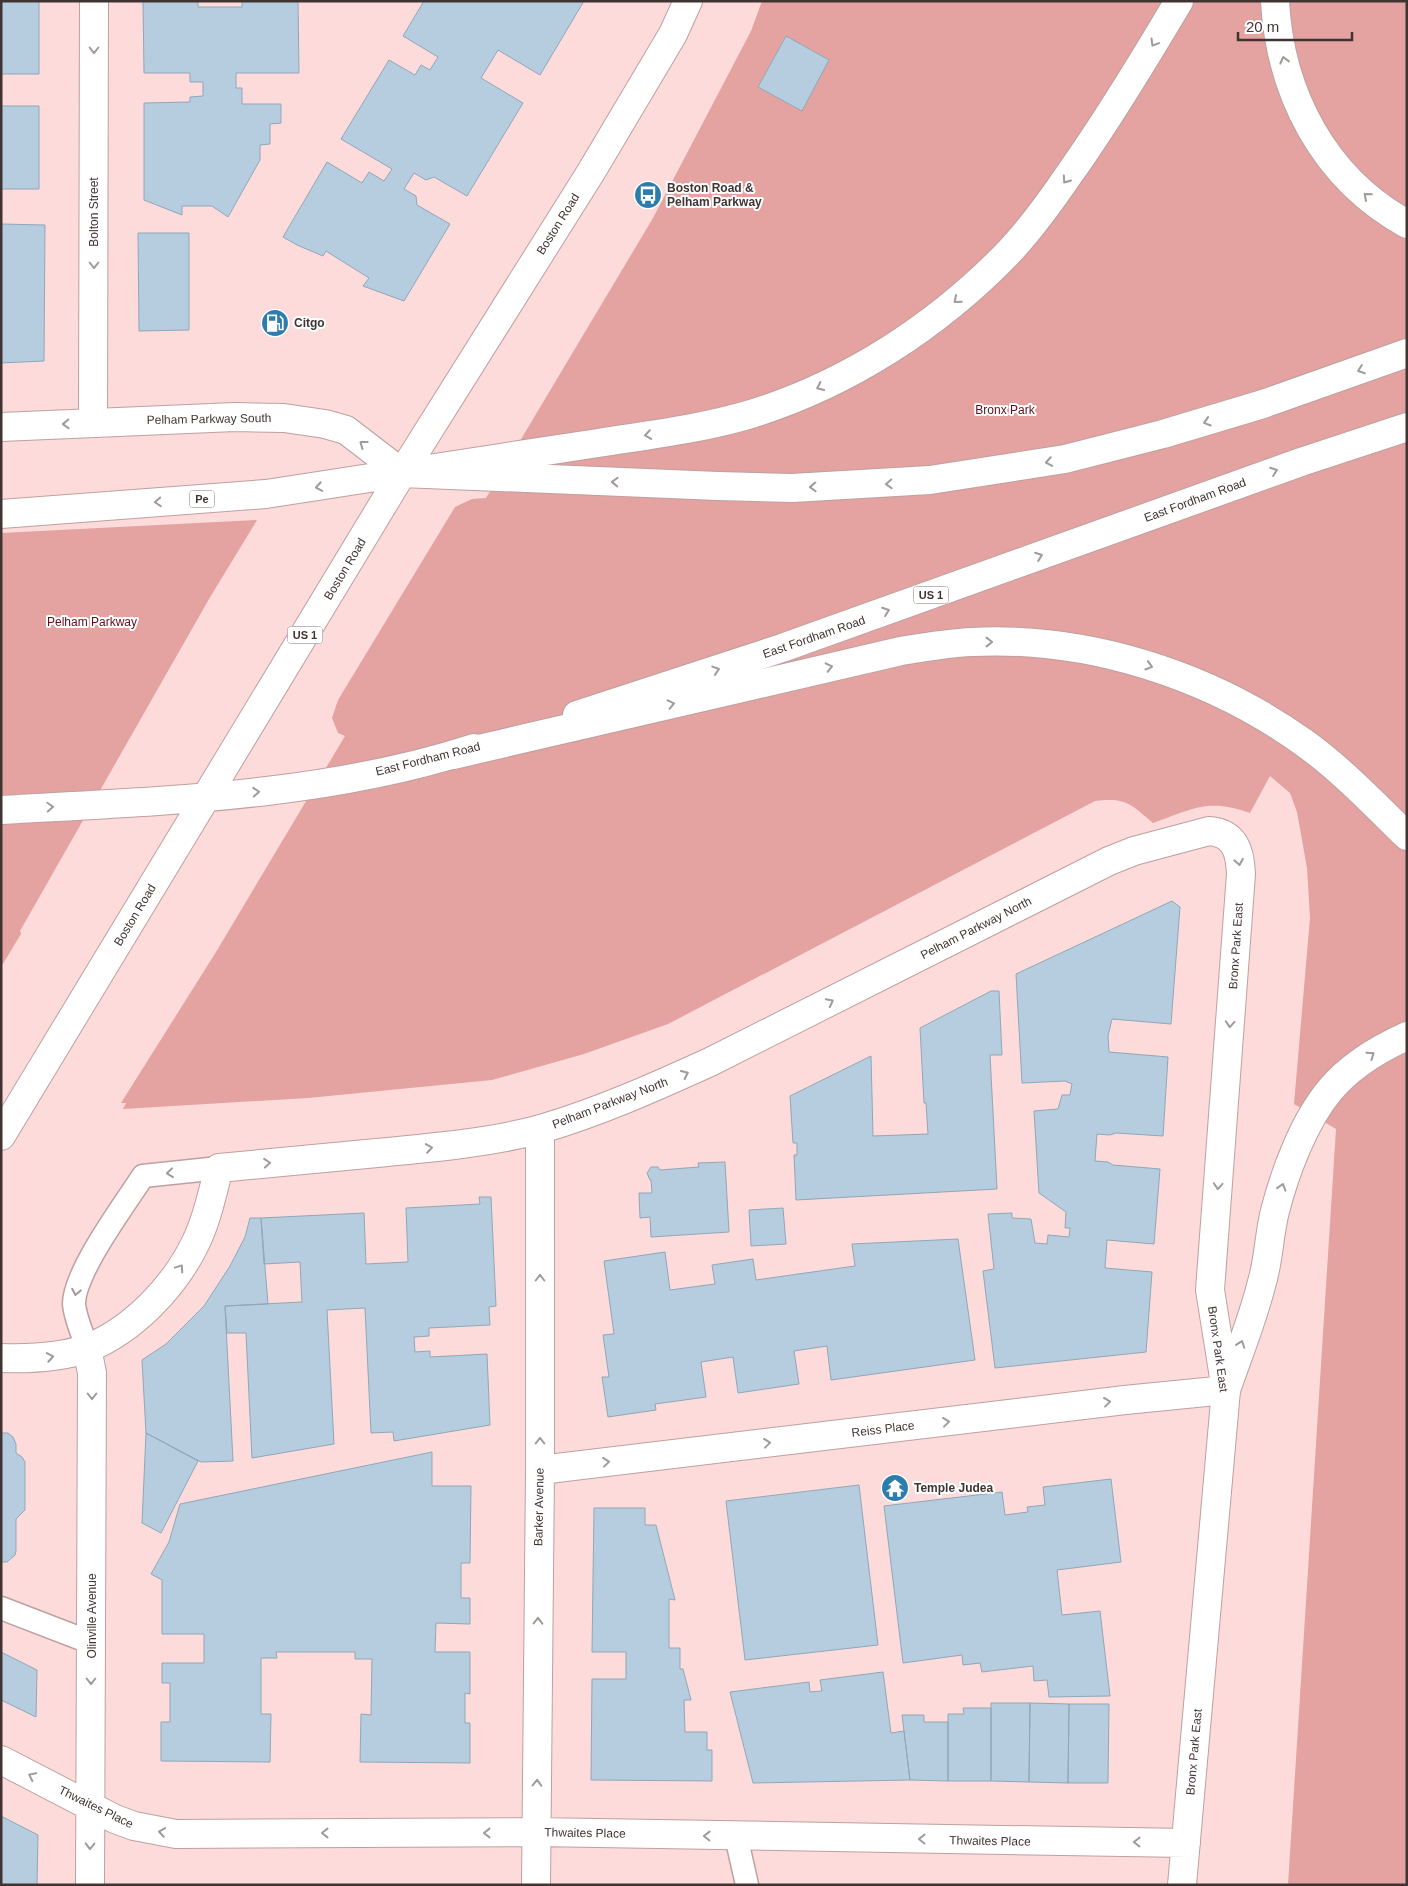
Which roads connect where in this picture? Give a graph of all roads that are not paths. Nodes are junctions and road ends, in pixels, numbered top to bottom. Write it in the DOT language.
graph roads {
  1 [pos="94,1"];
  2 [pos="688,1"];
  3 [pos="1179,1"];
  4 [pos="1276,1"];
  5 [pos="1407,224"];
  6 [pos="1407,353"];
  7 [pos="93,423"];
  8 [pos="1,427"];
  9 [pos="1407,427"];
  10 [pos="402,473"];
  11 [pos="1,514"];
  12 [pos="453,755"];
  13 [pos="207,796"];
  14 [pos="1,810"];
  15 [pos="1209,831"];
  16 [pos="1407,836"];
  17 [pos="1407,1036"];
  18 [pos="540,1129"];
  19 [pos="1,1136"];
  20 [pos="219,1168"];
  21 [pos="88,1348"];
  22 [pos="1,1358"];
  23 [pos="1226,1390"];
  24 [pos="540,1470"];
  25 [pos="1,1608"];
  26 [pos="92,1643"];
  27 [pos="1,1760"];
  28 [pos="91,1807"];
  29 [pos="536,1832"];
  30 [pos="736,1836"];
  31 [pos="1186,1843"];
  32 [pos="90,1885"];
  33 [pos="536,1885"];
  34 [pos="746,1885"];
  35 [pos="1182,1885"];
  1 -- 7 [label="main road, Bolton Street, one-way"];
  2 -- 10 [label="main road, Boston Road"];
  3 -- 10 [label="main road, one-way"];
  5 -- 4 [label="main road, one-way"];
  6 -- 10 [label="main road, one-way"];
  7 -- 8 [label="main road, Pelham Parkway South, one-way"];
  10 -- 7 [label="main road, Pelham Parkway South, one-way"];
  12 -- 9 [label="main road, East Fordham Road / US 1, one-way"];
  10 -- 11 [label="main road, Pe, one-way"];
  10 -- 13 [label="main road, Boston Road / US 1"];
  13 -- 12 [label="main road, East Fordham Road / US 1, one-way"];
  12 -- 16 [label="main road, one-way"];
  14 -- 13 [label="main road, one-way"];
  13 -- 19 [label="main road, Boston Road / US 1"];
  18 -- 15 [label="main road, Pelham Parkway North, one-way"];
  15 -- 23 [label="main road, Bronx Park East, one-way"];
  23 -- 17 [label="main road, one-way"];
  20 -- 18 [label="main road, Pelham Parkway North, one-way"];
  24 -- 18 [label="main road, Barker Avenue, one-way"];
  21 -- 20 [label="main road, one-way"];
  20 -- 21 [label="lane, one-way"];
  22 -- 21 [label="main road, one-way"];
  21 -- 26 [label="main road, Olinville Avenue, one-way"];
  24 -- 23 [label="main road, Reiss Place, one-way"];
  23 -- 31 [label="main road, Bronx Park East"];
  29 -- 24 [label="main road, Barker Avenue, one-way"];
  25 -- 26 [label="lane"];
  26 -- 28 [label="main road, Olinville Avenue, one-way"];
  28 -- 27 [label="main road, Thwaites Place, one-way"];
  29 -- 28 [label="main road, Thwaites Place, one-way"];
  28 -- 32 [label="main road, Olinville Avenue, one-way"];
  30 -- 29 [label="main road, Thwaites Place, one-way"];
  29 -- 33 [label="main road, Barker Avenue"];
  31 -- 30 [label="main road, Thwaites Place, one-way"];
  30 -- 34 [label="lane"];
  31 -- 35 [label="main road, Bronx Park East"];
}
